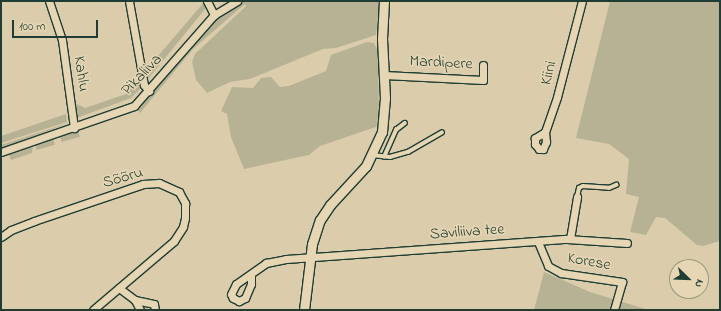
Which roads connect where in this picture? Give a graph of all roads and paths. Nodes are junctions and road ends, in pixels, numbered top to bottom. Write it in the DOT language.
graph roads {
  1 [pos="49,1"];
  2 [pos="129,1"];
  3 [pos="208,1"];
  4 [pos="237,1"];
  5 [pos="384,1"];
  6 [pos="582,1"];
  7 [pos="214,15"];
  8 [pos="483,66"];
  9 [pos="384,75"];
  10 [pos="149,91"];
  11 [pos="405,123"];
  12 [pos="74,128"];
  13 [pos="442,132"];
  14 [pos="545,132"];
  15 [pos="1,152"];
  16 [pos="372,155"];
  17 [pos="384,157"];
  18 [pos="616,185"];
  19 [pos="576,197"];
  20 [pos="1,237"];
  21 [pos="570,239"];
  22 [pos="538,242"];
  23 [pos="627,243"];
  24 [pos="309,257"];
  25 [pos="251,274"];
  26 [pos="119,288"];
  27 [pos="135,300"];
  28 [pos="93,310"];
  29 [pos="140,310"];
  30 [pos="155,310"];
  31 [pos="304,310"];
  32 [pos="614,310"];
  1 -- 12 [label="street, Kahlu"];
  2 -- 10 [label="street"];
  3 -- 7 [label="street"];
  4 -- 7 [label="street, Pikaliiva"];
  5 -- 9 [label="street"];
  6 -- 14 [label="street, Kiini"];
  7 -- 10 [label="street, Pikaliiva"];
  8 -- 9 [label="street, Mardipere"];
  9 -- 16 [label="street"];
  10 -- 12 [label="street, Pikaliiva"];
  11 -- 17 [label="lane"];
  12 -- 15 [label="street, Pikaliiva"];
  13 -- 17 [label="lane"];
  14 -- 14 [label="street, Kiini"];
  16 -- 17 [label="lane"];
  16 -- 24 [label="street"];
  18 -- 19 [label="lane"];
  19 -- 21 [label="street"];
  20 -- 26 [label="street, Sõõru"];
  21 -- 22 [label="street, Saviliiva tee"];
  21 -- 23 [label="street, Saviliiva tee"];
  22 -- 24 [label="street, Saviliiva tee"];
  22 -- 32 [label="street, Korese"];
  24 -- 25 [label="street, Saviliiva tee"];
  24 -- 31 [label="street"];
  26 -- 27 [label="street"];
  26 -- 28 [label="street, Sõõru"];
  27 -- 29 [label="street"];
  27 -- 30 [label="street"];
}
